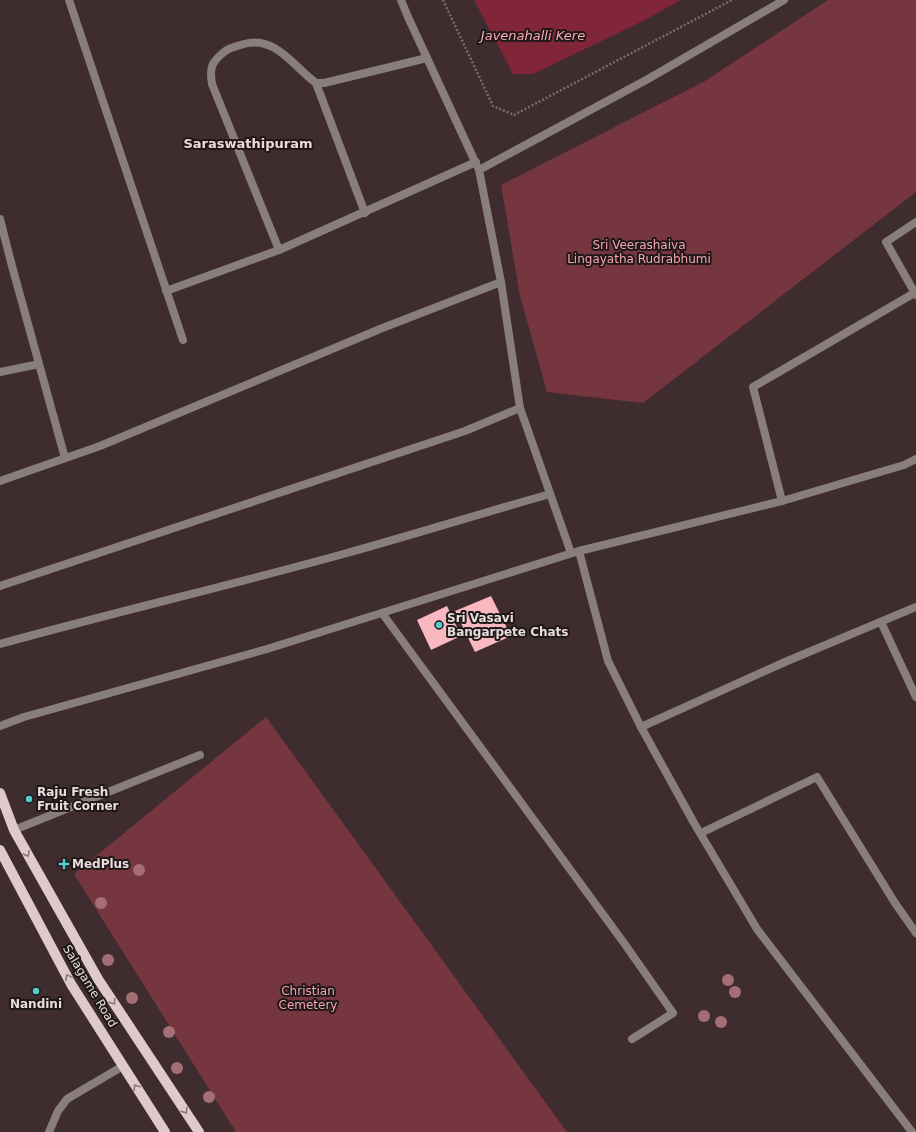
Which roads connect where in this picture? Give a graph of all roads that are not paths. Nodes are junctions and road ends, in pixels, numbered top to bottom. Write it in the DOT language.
graph roads {
  1 [pos="69,0"];
  2 [pos="401,0"];
  3 [pos="784,0"];
  4 [pos="427,58"];
  5 [pos="316,83"];
  6 [pos="478,166"];
  7 [pos="365,213"];
  8 [pos="0,219"];
  9 [pos="916,222"];
  10 [pos="280,250"];
  11 [pos="501,282"];
  12 [pos="166,291"];
  13 [pos="916,293"];
  14 [pos="183,340"];
  15 [pos="39,364"];
  16 [pos="0,372"];
  17 [pos="520,408"];
  18 [pos="65,458"];
  19 [pos="916,458"];
  20 [pos="0,481"];
  21 [pos="550,494"];
  22 [pos="782,501"];
  23 [pos="575,552"];
  24 [pos="0,586"];
  25 [pos="916,607"];
  26 [pos="382,613"];
  27 [pos="881,622"];
  28 [pos="0,644"];
  29 [pos="916,697"];
  30 [pos="0,726"];
  31 [pos="641,727"];
  32 [pos="200,755"];
  33 [pos="1,799"];
  34 [pos="14,830"];
  35 [pos="701,833"];
  36 [pos="0,850"];
  37 [pos="916,933"];
  38 [pos="632,1039"];
  39 [pos="123,1066"];
  40 [pos="49,1132"];
  41 [pos="165,1132"];
  42 [pos="199,1132"];
  43 [pos="912,1132"];
  1 -- 12 [label="street"];
  2 -- 4 [label="street"];
  3 -- 6 [label="street"];
  4 -- 5 [label="street"];
  4 -- 6 [label="street"];
  5 -- 7 [label="street"];
  5 -- 10 [label="street"];
  6 -- 7 [label="street"];
  6 -- 11 [label="street"];
  7 -- 10 [label="street"];
  8 -- 15 [label="street"];
  9 -- 13 [label="street"];
  10 -- 12 [label="street"];
  11 -- 17 [label="street"];
  11 -- 18 [label="street"];
  12 -- 14 [label="street"];
  13 -- 22 [label="street"];
  15 -- 16 [label="street"];
  15 -- 18 [label="street"];
  17 -- 21 [label="street"];
  17 -- 24 [label="street"];
  18 -- 20 [label="street"];
  19 -- 22 [label="street"];
  21 -- 23 [label="street"];
  21 -- 28 [label="street"];
  22 -- 23 [label="street"];
  23 -- 26 [label="street"];
  23 -- 31 [label="street"];
  25 -- 27 [label="street"];
  26 -- 30 [label="street"];
  26 -- 38 [label="street"];
  27 -- 29 [label="street"];
  27 -- 31 [label="street"];
  31 -- 35 [label="street"];
  32 -- 34 [label="street"];
  33 -- 34 [label="main road"];
  34 -- 42 [label="main road, one-way"];
  35 -- 37 [label="street"];
  35 -- 43 [label="street"];
  39 -- 36 [label="main road, Salagame Road, one-way"];
  39 -- 40 [label="street"];
  41 -- 39 [label="main road, Salagame Road, one-way"];
}
